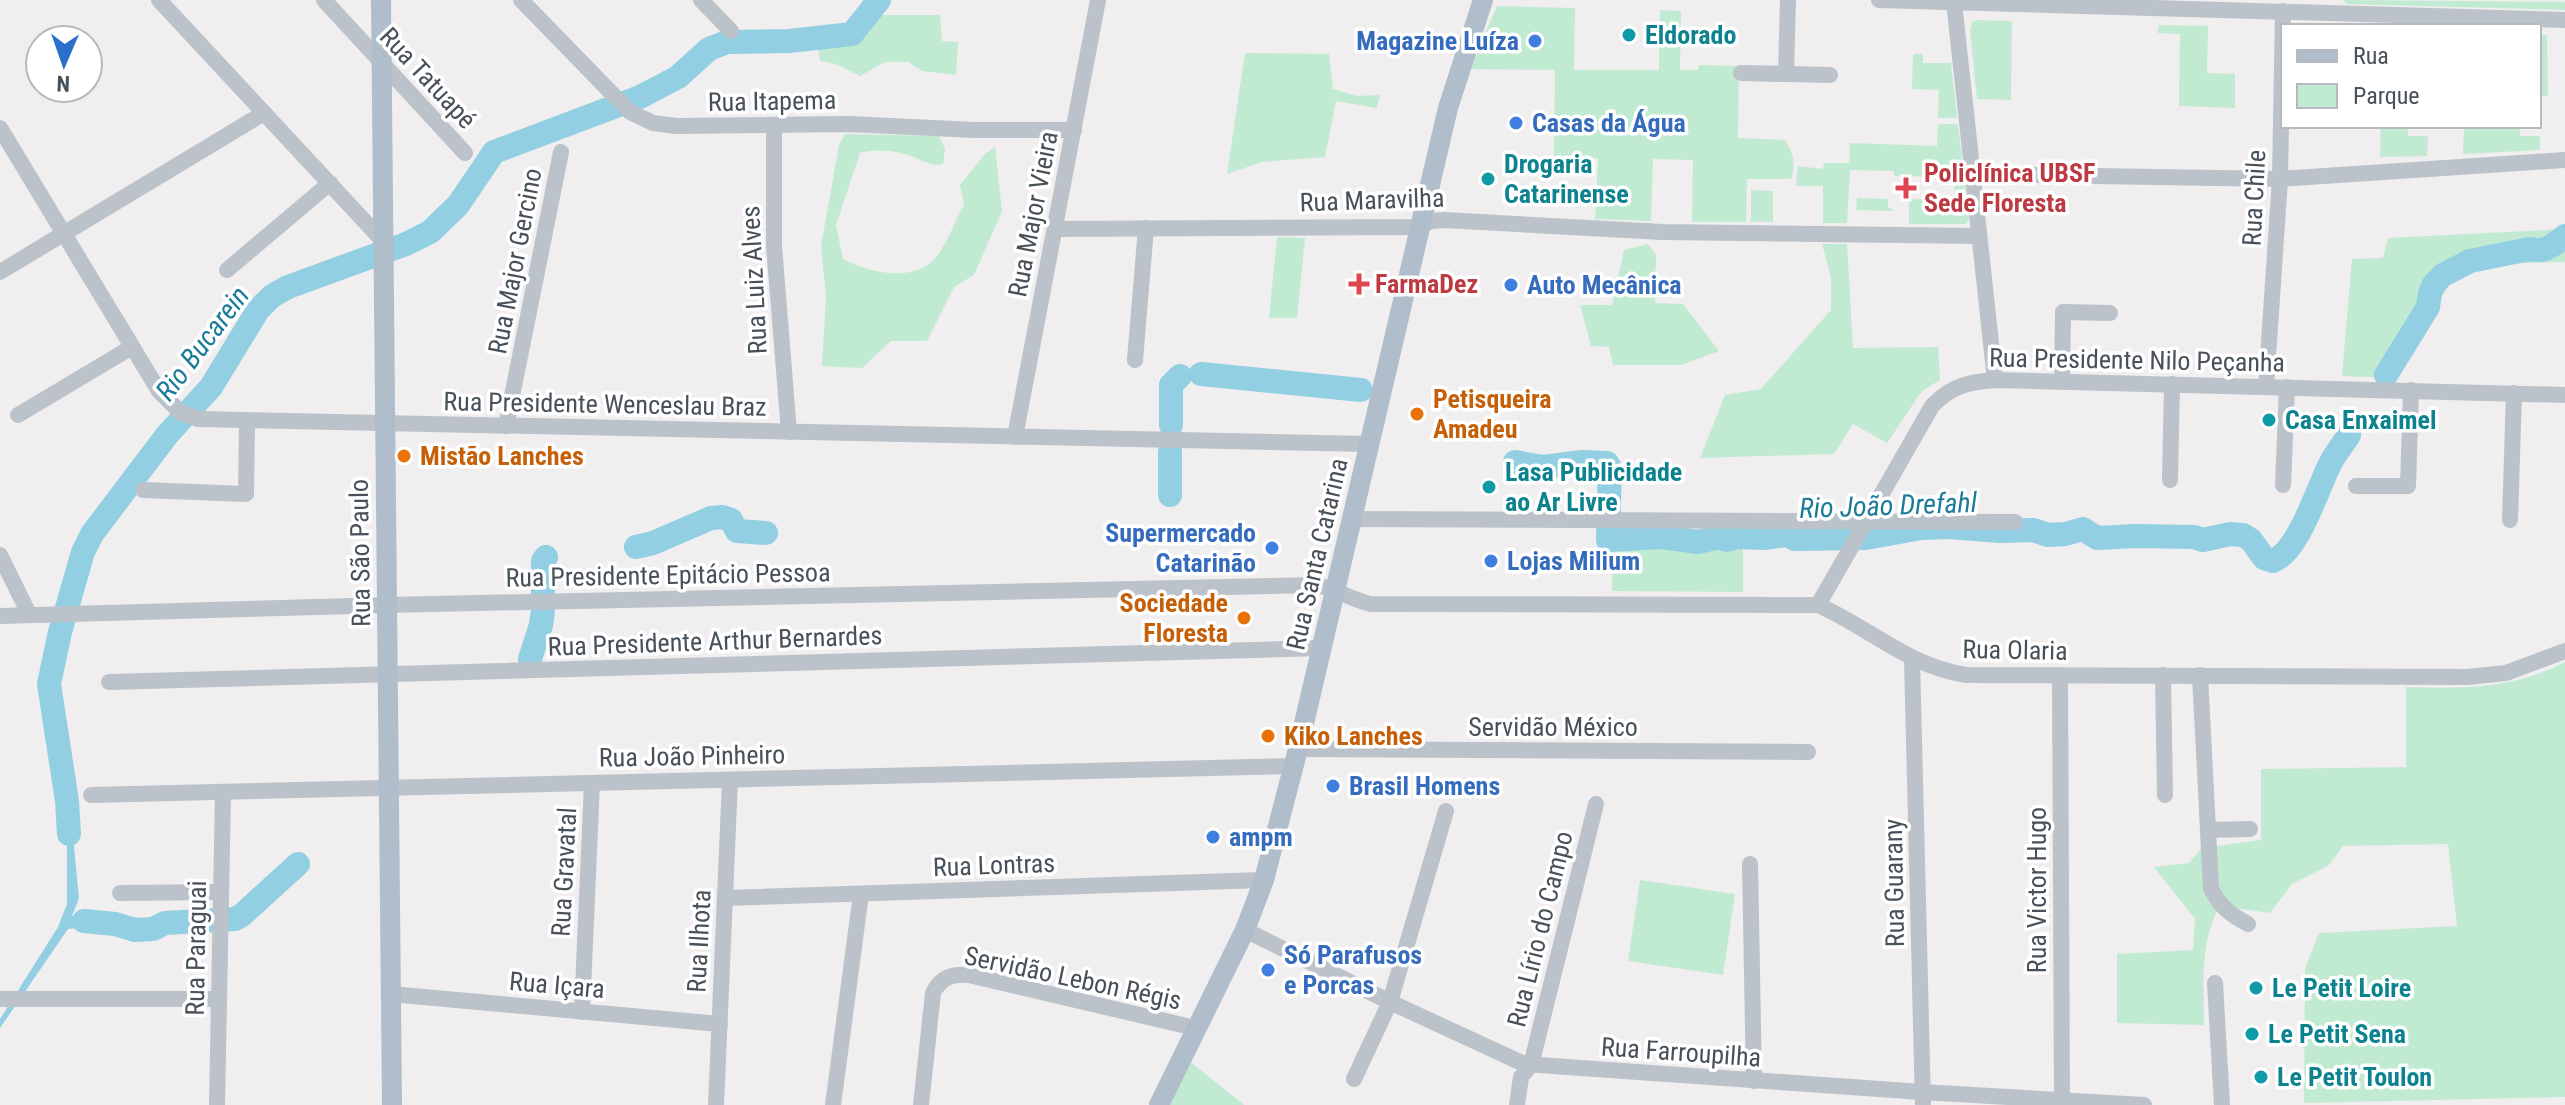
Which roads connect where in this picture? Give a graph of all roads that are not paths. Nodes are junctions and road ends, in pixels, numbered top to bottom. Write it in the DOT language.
graph roads {
  1 [pos="159,0"];
  2 [pos="324,0"];
  3 [pos="381,0"];
  4 [pos="521,0"];
  5 [pos="701,0"];
  6 [pos="1098,0"];
  7 [pos="1483,0"];
  8 [pos="1788,0"];
  9 [pos="1879,0"];
  10 [pos="1954,2"];
  11 [pos="2283,11"];
  12 [pos="2565,20"];
  13 [pos="2283,24"];
  14 [pos="731,31"];
  15 [pos="382,63"];
  16 [pos="1741,73"];
  17 [pos="1786,74"];
  18 [pos="1830,75"];
  19 [pos="264,113"];
  20 [pos="2281,123"];
  21 [pos="774,125"];
  22 [pos="0,128"];
  23 [pos="1074,130"];
  24 [pos="561,152"];
  25 [pos="465,153"];
  26 [pos="2565,160"];
  27 [pos="1973,174"];
  28 [pos="2280,179"];
  29 [pos="330,183"];
  30 [pos="1419,227"];
  31 [pos="1146,228"];
  32 [pos="1055,229"];
  33 [pos="64,233"];
  34 [pos="1979,236"];
  35 [pos="383,250"];
  36 [pos="227,270"];
  37 [pos="0,272"];
  38 [pos="2110,313"];
  39 [pos="132,347"];
  40 [pos="1135,360"];
  41 [pos="1995,380"];
  42 [pos="2062,382"];
  43 [pos="2172,384"];
  44 [pos="2266,387"];
  45 [pos="2287,387"];
  46 [pos="2411,390"];
  47 [pos="2514,393"];
  48 [pos="2565,395"];
  49 [pos="18,415"];
  50 [pos="247,421"];
  51 [pos="385,424"];
  52 [pos="506,426"];
  53 [pos="789,432"];
  54 [pos="1015,437"];
  55 [pos="1369,444"];
  56 [pos="2170,480"];
  57 [pos="2283,485"];
  58 [pos="2356,486"];
  59 [pos="143,490"];
  60 [pos="1352,519"];
  61 [pos="2510,520"];
  62 [pos="2015,522"];
  63 [pos="1858,533"];
  64 [pos="0,555"];
  65 [pos="1335,591"];
  66 [pos="387,605"];
  67 [pos="1818,605"];
  68 [pos="29,614"];
  69 [pos="0,616"];
  70 [pos="1322,648"];
  71 [pos="2565,651"];
  72 [pos="1912,659"];
  73 [pos="388,675"];
  74 [pos="2060,675"];
  75 [pos="2163,675"];
  76 [pos="2200,675"];
  77 [pos="109,682"];
  78 [pos="1808,752"];
  79 [pos="1296,758"];
  80 [pos="730,780"];
  81 [pos="592,783"];
  82 [pos="389,788"];
  83 [pos="223,792"];
  84 [pos="91,795"];
  85 [pos="2165,795"];
  86 [pos="1596,804"];
  87 [pos="1446,811"];
  88 [pos="2250,829"];
  89 [pos="2209,830"];
  90 [pos="1750,864"];
  91 [pos="1264,880"];
  92 [pos="221,892"];
  93 [pos="120,893"];
  94 [pos="861,894"];
  95 [pos="725,898"];
  96 [pos="2248,924"];
  97 [pos="1245,930"];
  98 [pos="2215,983"];
  99 [pos="391,994"];
  100 [pos="0,999"];
  101 [pos="219,999"];
  102 [pos="1390,1002"];
  103 [pos="582,1012"];
  104 [pos="720,1024"];
  105 [pos="1195,1028"];
  106 [pos="1531,1065"];
  107 [pos="1354,1079"];
  108 [pos="1754,1081"];
  109 [pos="1923,1099"];
  110 [pos="2062,1103"];
  111 [pos="217,1105"];
  112 [pos="392,1105"];
  113 [pos="716,1105"];
  114 [pos="833,1105"];
  115 [pos="921,1105"];
  116 [pos="1159,1105"];
  117 [pos="1517,1105"];
  118 [pos="2144,1105"];
  119 [pos="2222,1105"];
  1 -- 19 [label="street"];
  2 -- 15 [label="street, Rua Tatuapé"];
  3 -- 15 [label="main road, Rua São Paulo"];
  4 -- 21 [label="street, Rua Itapema"];
  5 -- 14 [label="street"];
  6 -- 23 [label="street, Rua Major Vieira"];
  7 -- 30 [label="main road, Rua Santa Catarina"];
  8 -- 17 [label="street"];
  9 -- 10 [label="street"];
  10 -- 11 [label="street"];
  10 -- 27 [label="street"];
  11 -- 12 [label="street"];
  11 -- 13 [label="street, Rua Chile"];
  15 -- 25 [label="street, Rua Tatuapé"];
  15 -- 35 [label="main road, Rua São Paulo"];
  16 -- 17 [label="street"];
  17 -- 18 [label="street"];
  19 -- 29 [label="street"];
  19 -- 33 [label="street"];
  20 -- 28 [label="street, Rua Chile"];
  21 -- 23 [label="street, Rua Itapema"];
  21 -- 53 [label="street, Rua Luiz Alves"];
  22 -- 33 [label="street, Rua Presidente Wenceslau Braz"];
  23 -- 32 [label="street, Rua Major Vieira"];
  24 -- 52 [label="street, Rua Major Gercino"];
  26 -- 28 [label="street"];
  27 -- 28 [label="street"];
  27 -- 34 [label="street"];
  28 -- 44 [label="street, Rua Chile"];
  29 -- 35 [label="street"];
  29 -- 36 [label="street"];
  30 -- 31 [label="street, Rua Maravilha"];
  30 -- 34 [label="street, Rua Maravilha"];
  30 -- 55 [label="main road, Rua Santa Catarina"];
  31 -- 32 [label="street, Rua Maravilha"];
  31 -- 40 [label="street"];
  32 -- 54 [label="street, Rua Major Vieira"];
  33 -- 37 [label="street"];
  33 -- 39 [label="street, Rua Presidente Wenceslau Braz"];
  34 -- 41 [label="street"];
  35 -- 51 [label="main road, Rua São Paulo"];
  38 -- 42 [label="street"];
  39 -- 49 [label="street"];
  39 -- 50 [label="street, Rua Presidente Wenceslau Braz"];
  41 -- 42 [label="street, Rua Presidente Nilo Peçanha"];
  41 -- 63 [label="street, Rua Presidente Nilo Peçanha"];
  42 -- 43 [label="street, Rua Presidente Nilo Peçanha"];
  43 -- 44 [label="street, Rua Presidente Nilo Peçanha"];
  43 -- 56 [label="street"];
  44 -- 45 [label="street, Rua Presidente Nilo Peçanha"];
  45 -- 46 [label="street, Rua Presidente Nilo Peçanha"];
  45 -- 57 [label="street"];
  46 -- 47 [label="street, Rua Presidente Nilo Peçanha"];
  46 -- 58 [label="street"];
  47 -- 48 [label="street, Rua Presidente Nilo Peçanha"];
  47 -- 61 [label="street"];
  50 -- 51 [label="street, Rua Presidente Wenceslau Braz"];
  50 -- 59 [label="street"];
  51 -- 52 [label="street, Rua Presidente Wenceslau Braz"];
  51 -- 66 [label="main road, Rua São Paulo"];
  52 -- 53 [label="street, Rua Presidente Wenceslau Braz"];
  53 -- 54 [label="street, Rua Presidente Wenceslau Braz"];
  54 -- 55 [label="street, Rua Presidente Wenceslau Braz"];
  55 -- 60 [label="main road, Rua Santa Catarina"];
  60 -- 63 [label="street"];
  60 -- 65 [label="main road, Rua Santa Catarina"];
  62 -- 63 [label="street"];
  63 -- 67 [label="street, Rua Presidente Nilo Peçanha"];
  64 -- 68 [label="street"];
  65 -- 66 [label="street, Rua Presidente Epitácio Pessoa"];
  65 -- 67 [label="street, Rua Olaria"];
  65 -- 70 [label="main road, Rua Santa Catarina"];
  66 -- 68 [label="street, Rua Presidente Epitácio Pessoa"];
  66 -- 73 [label="main road, Rua São Paulo"];
  67 -- 72 [label="street, Rua Olaria"];
  68 -- 69 [label="street, Rua Presidente Epitácio Pessoa"];
  70 -- 73 [label="street, Rua Presidente Arthur Bernardes"];
  70 -- 79 [label="main road, Rua Santa Catarina"];
  71 -- 76 [label="street, Rua Olaria"];
  72 -- 74 [label="street, Rua Olaria"];
  72 -- 109 [label="street, Rua Guarany"];
  73 -- 77 [label="street, Rua Presidente Arthur Bernardes"];
  73 -- 82 [label="main road, Rua São Paulo"];
  74 -- 75 [label="street, Rua Olaria"];
  74 -- 110 [label="street, Rua Victor Hugo"];
  75 -- 76 [label="street, Rua Olaria"];
  75 -- 85 [label="street"];
  76 -- 89 [label="street"];
  78 -- 79 [label="street, Servidão México"];
  79 -- 80 [label="street, Rua João Pinheiro"];
  79 -- 91 [label="main road, Rua Santa Catarina"];
  80 -- 81 [label="street, Rua João Pinheiro"];
  80 -- 95 [label="street, Rua Ilhota"];
  81 -- 82 [label="street, Rua João Pinheiro"];
  81 -- 103 [label="street, Rua Gravatal"];
  82 -- 83 [label="street, Rua João Pinheiro"];
  82 -- 99 [label="main road, Rua São Paulo"];
  83 -- 84 [label="street, Rua João Pinheiro"];
  83 -- 92 [label="street, Rua Paraguai"];
  86 -- 106 [label="street, Rua Lírio do Campo"];
  87 -- 102 [label="street"];
  88 -- 89 [label="street"];
  89 -- 96 [label="street"];
  90 -- 108 [label="street"];
  91 -- 94 [label="street, Rua Lontras"];
  91 -- 97 [label="main road, Rua Santa Catarina"];
  92 -- 93 [label="street"];
  92 -- 101 [label="street, Rua Paraguai"];
  94 -- 95 [label="street, Rua Lontras"];
  94 -- 114 [label="street"];
  95 -- 104 [label="street, Rua Ilhota"];
  97 -- 102 [label="street, Rua Farroupilha"];
  97 -- 105 [label="main road, Rua Santa Catarina"];
  98 -- 119 [label="street"];
  99 -- 103 [label="street, Rua Içara"];
  99 -- 112 [label="main road, Rua São Paulo"];
  100 -- 101 [label="street"];
  101 -- 111 [label="street, Rua Paraguai"];
  102 -- 106 [label="street, Rua Farroupilha"];
  102 -- 107 [label="street"];
  103 -- 104 [label="street, Rua Içara"];
  104 -- 113 [label="street, Rua Ilhota"];
  105 -- 115 [label="street, Servidão Lebon Régis"];
  105 -- 116 [label="main road, Rua Santa Catarina"];
  106 -- 108 [label="street, Rua Farroupilha"];
  106 -- 117 [label="street, Rua Lírio do Campo"];
  108 -- 109 [label="street, Rua Farroupilha"];
  109 -- 110 [label="street, Rua Farroupilha"];
  110 -- 118 [label="street, Rua Farroupilha"];
}
